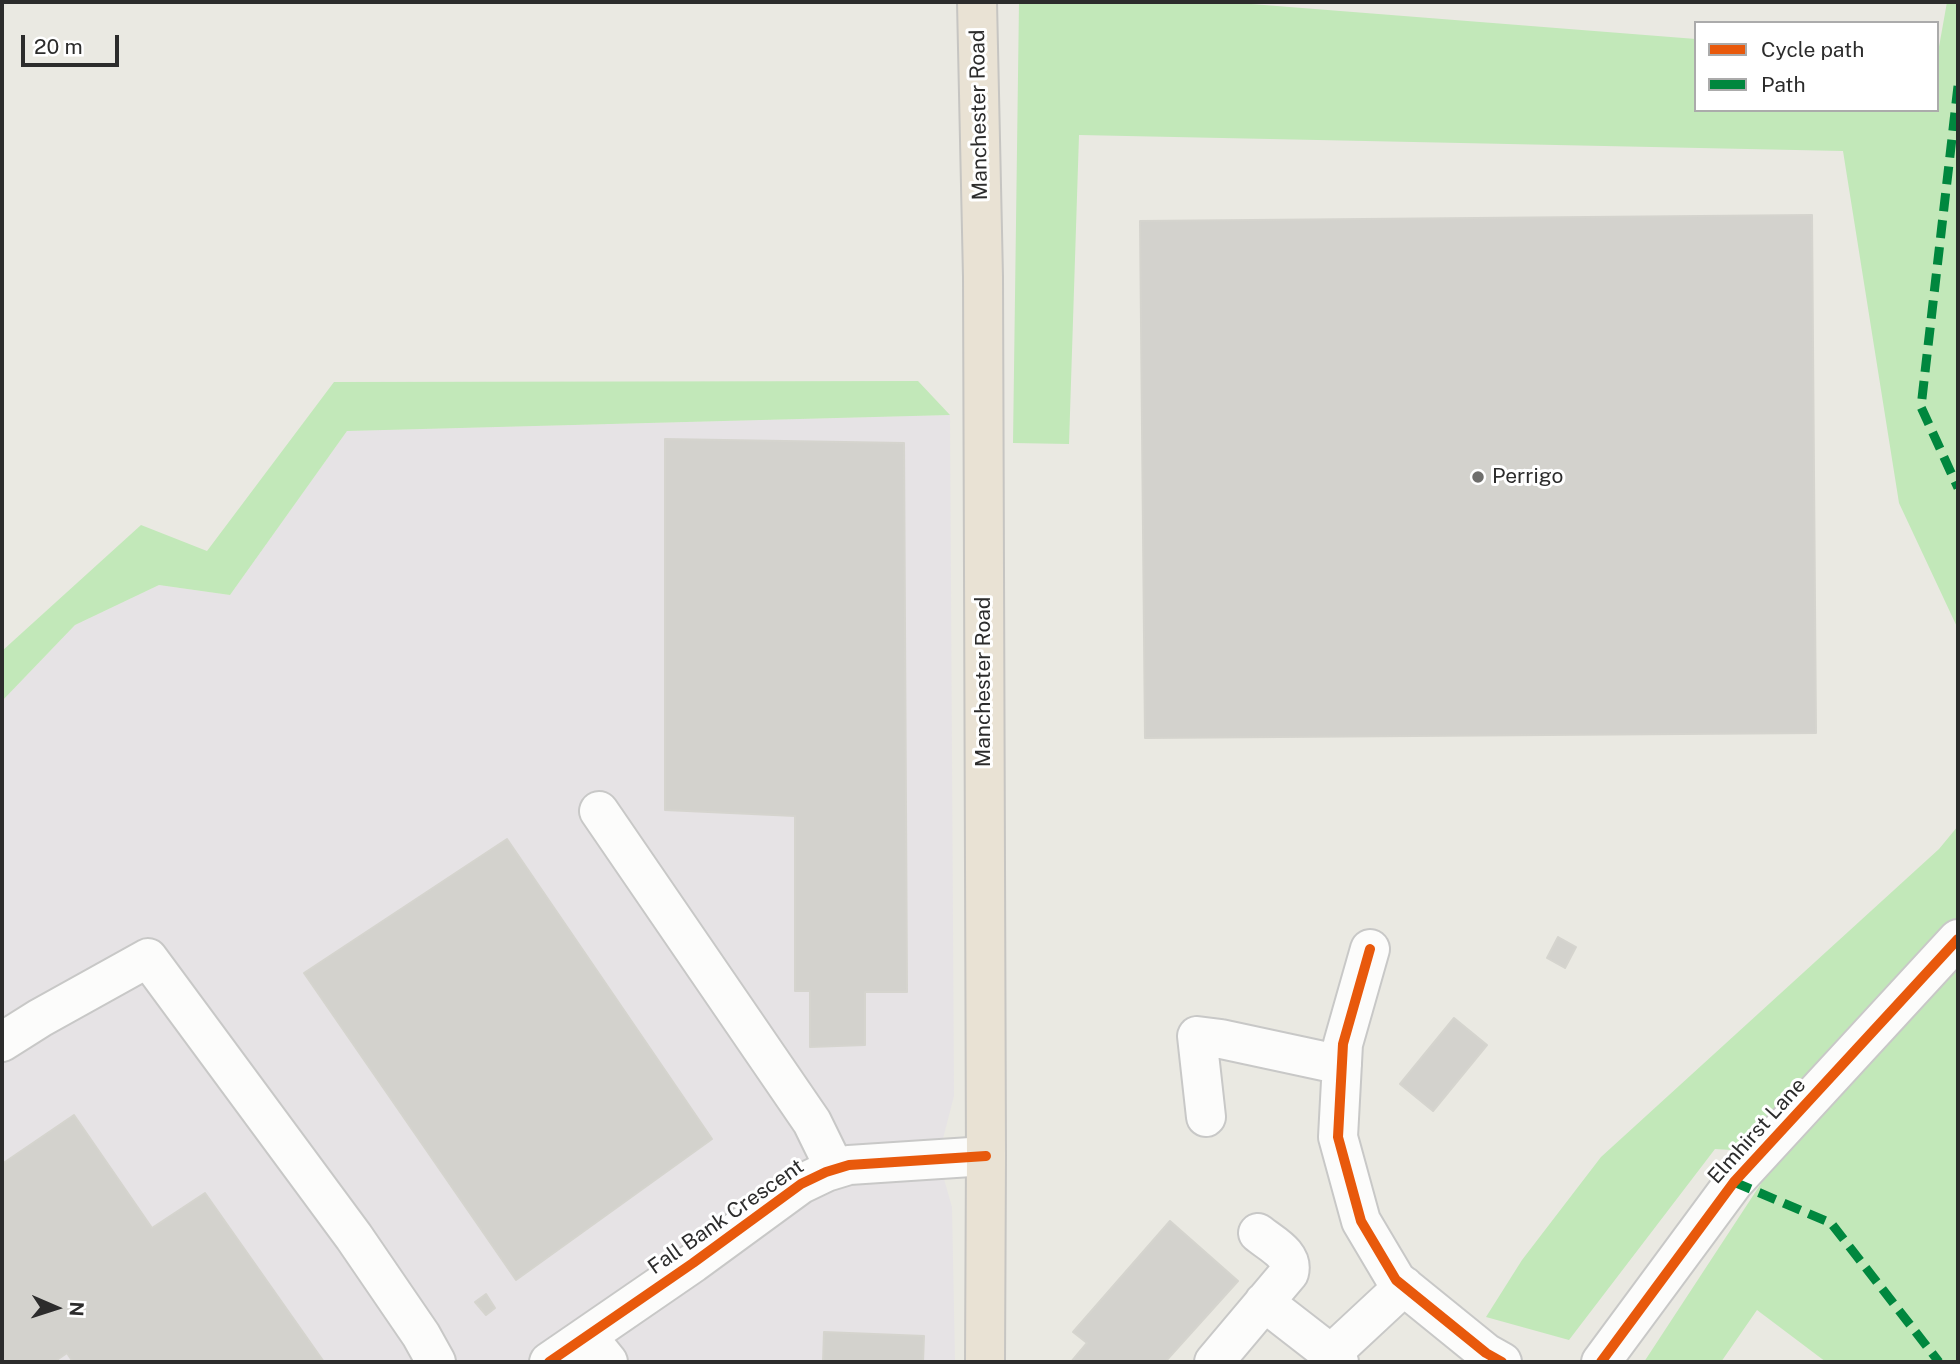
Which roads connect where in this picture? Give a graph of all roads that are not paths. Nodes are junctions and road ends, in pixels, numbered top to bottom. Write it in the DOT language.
graph roads {
  1 [pos="977,2"];
  2 [pos="599,811"];
  3 [pos="1958,939"];
  4 [pos="1370,949"];
  5 [pos="2,1042"];
  6 [pos="1342,1066"];
  7 [pos="1206,1117"];
  8 [pos="986,1156"];
  9 [pos="835,1169"];
  10 [pos="1258,1233"];
  11 [pos="1404,1286"];
  12 [pos="1265,1302"];
  13 [pos="597,1349"];
  14 [pos="1335,1358"];
  15 [pos="436,1362"];
  16 [pos="549,1362"];
  17 [pos="985,1362"];
  18 [pos="1214,1362"];
  19 [pos="1502,1362"];
  20 [pos="1601,1362"];
  1 -- 8 [label="highway, Manchester Road"];
  2 -- 9 [label="street"];
  3 -- 20 [label="street, Elmhirst Lane"];
  4 -- 6 [label="street"];
  5 -- 15 [label="street"];
  6 -- 7 [label="street"];
  6 -- 11 [label="street"];
  8 -- 9 [label="street, Fall Bank Crescent"];
  8 -- 17 [label="highway, Manchester Road"];
  9 -- 13 [label="street, Fall Bank Crescent"];
  10 -- 12 [label="street"];
  11 -- 14 [label="street"];
  11 -- 19 [label="street"];
  12 -- 14 [label="street"];
  12 -- 18 [label="street"];
  13 -- 16 [label="street, Fall Bank Crescent"];
}
